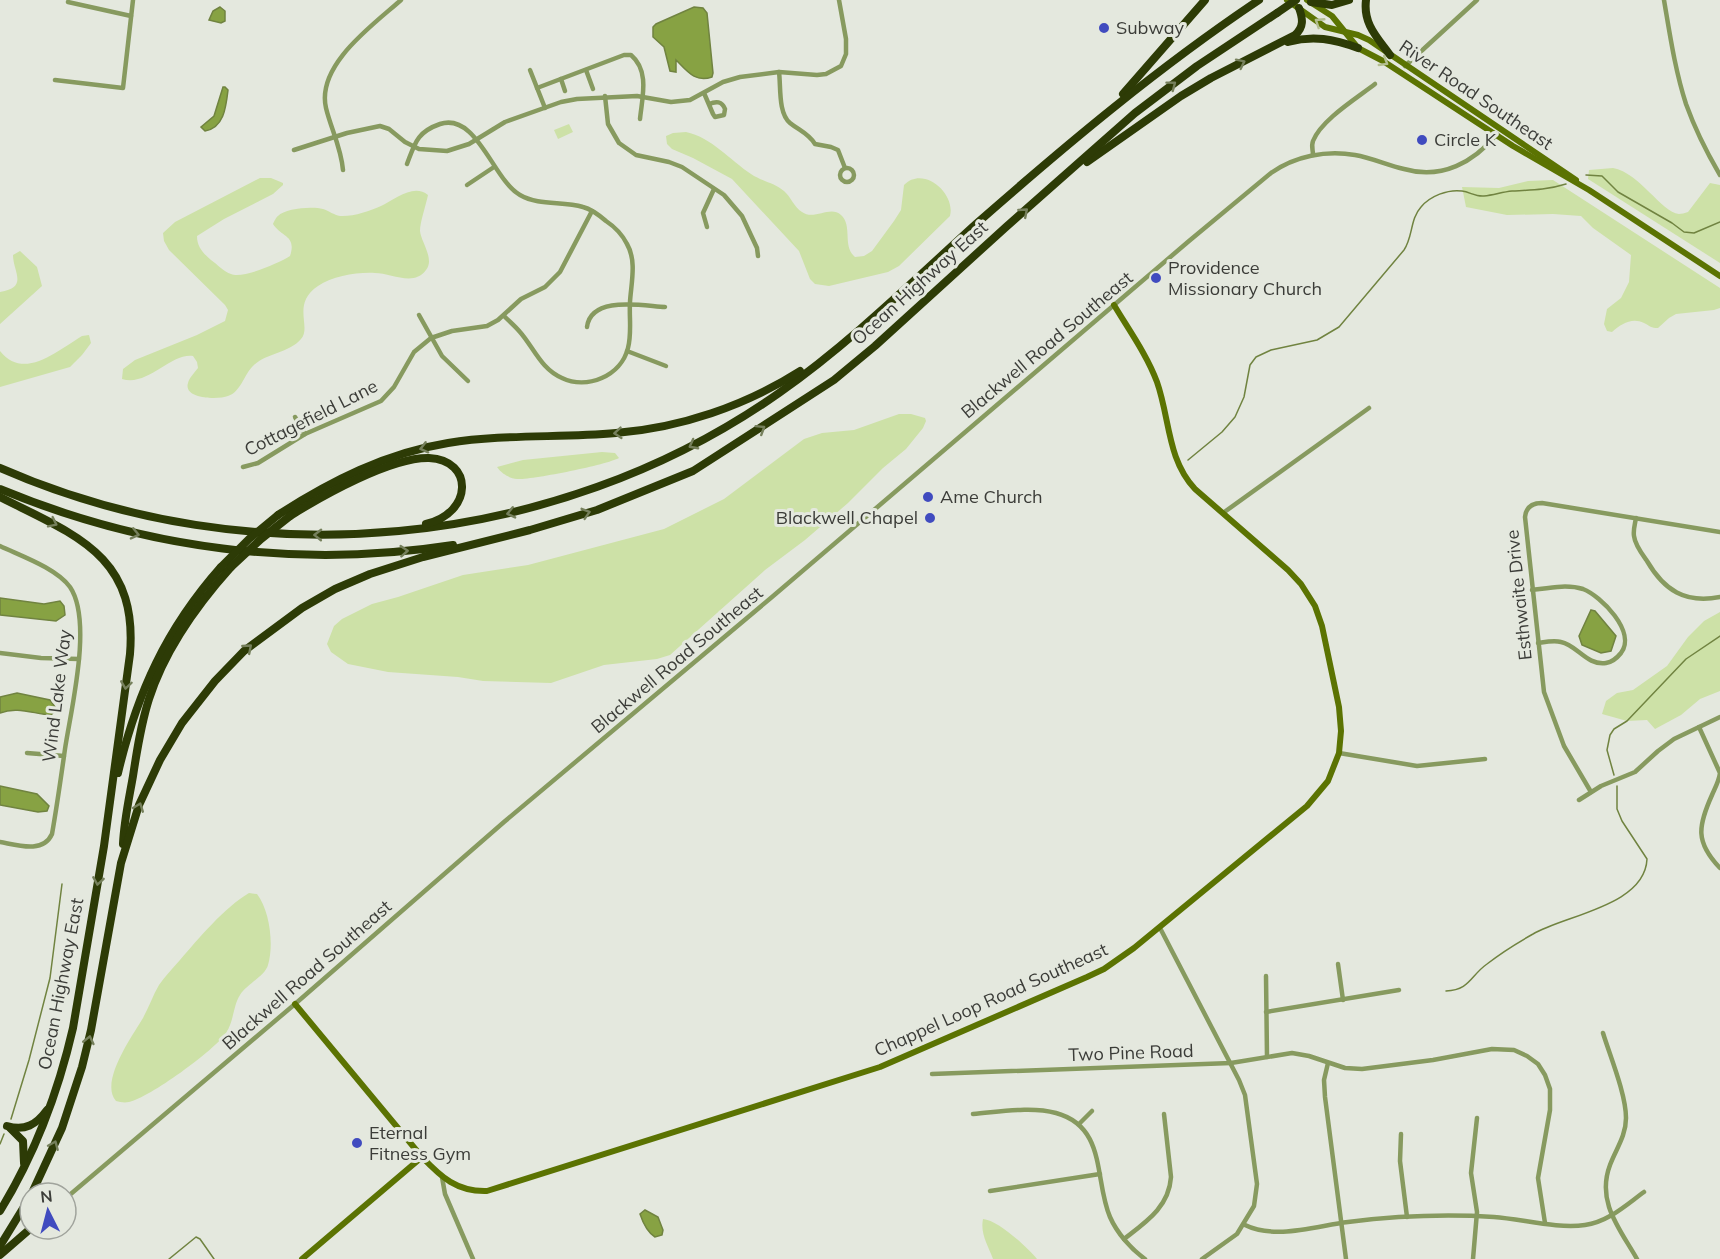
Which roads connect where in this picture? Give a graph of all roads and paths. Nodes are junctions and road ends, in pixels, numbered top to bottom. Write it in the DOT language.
graph roads {
  1 [pos="133,0"];
  2 [pos="401,0"];
  3 [pos="839,0"];
  4 [pos="1204,0"];
  5 [pos="1259,0"];
  6 [pos="1287,0"];
  7 [pos="1349,0"];
  8 [pos="1366,0"];
  9 [pos="1477,0"];
  10 [pos="1664,0"];
  11 [pos="1309,1"];
  12 [pos="68,2"];
  13 [pos="1297,4"];
  14 [pos="131,16"];
  15 [pos="1344,31"];
  16 [pos="1276,45"];
  17 [pos="1358,48"];
  18 [pos="1390,55"];
  19 [pos="1406,66"];
  20 [pos="530,70"];
  21 [pos="586,70"];
  22 [pos="779,72"];
  23 [pos="561,79"];
  24 [pos="55,80"];
  25 [pos="1375,84"];
  26 [pos="537,88"];
  27 [pos="593,89"];
  28 [pos="565,91"];
  29 [pos="704,93"];
  30 [pos="605,96"];
  31 [pos="643,96"];
  32 [pos="709,104"];
  33 [pos="545,108"];
  34 [pos="640,119"];
  35 [pos="1501,129"];
  36 [pos="1496,135"];
  37 [pos="336,136"];
  38 [pos="1077,137"];
  39 [pos="477,140"];
  40 [pos="414,146"];
  41 [pos="294,150"];
  42 [pos="1313,155"];
  43 [pos="406,164"];
  44 [pos="494,167"];
  45 [pos="845,168"];
  46 [pos="343,170"];
  47 [pos="1720,175"];
  48 [pos="467,185"];
  49 [pos="1053,187"];
  50 [pos="714,189"];
  51 [pos="1588,190"];
  52 [pos="592,211"];
  53 [pos="707,227"];
  54 [pos="758,256"];
  55 [pos="1720,276"];
  56 [pos="630,305"];
  57 [pos="1114,305"];
  58 [pos="664,307"];
  59 [pos="419,315"];
  60 [pos="504,316"];
  61 [pos="587,327"];
  62 [pos="431,338"];
  63 [pos="845,341"];
  64 [pos="627,351"];
  65 [pos="666,366"];
  66 [pos="468,381"];
  67 [pos="1370,408"];
  68 [pos="295,417"];
  69 [pos="305,434"];
  70 [pos="243,467"];
  71 [pos="0,468"];
  72 [pos="0,489"];
  73 [pos="0,497"];
  74 [pos="1223,513"];
  75 [pos="1636,518"];
  76 [pos="530,531"];
  77 [pos="1720,532"];
  78 [pos="381,533"];
  79 [pos="0,546"];
  80 [pos="1532,590"];
  81 [pos="1720,597"];
  82 [pos="1538,643"];
  83 [pos="0,653"];
  84 [pos="79,659"];
  85 [pos="1720,717"];
  86 [pos="1699,727"];
  87 [pos="27,753"];
  88 [pos="1339,753"];
  89 [pos="64,756"];
  90 [pos="1485,759"];
  91 [pos="1720,773"];
  92 [pos="1591,792"];
  93 [pos="1579,800"];
  94 [pos="107,823"];
  95 [pos="0,842"];
  96 [pos="121,863"];
  97 [pos="1720,868"];
  98 [pos="1160,928"];
  99 [pos="1338,964"];
  100 [pos="1266,976"];
  101 [pos="1399,990"];
  102 [pos="1343,1000"];
  103 [pos="295,1004"];
  104 [pos="1266,1012"];
  105 [pos="1603,1033"];
  106 [pos="1267,1057"];
  107 [pos="1231,1063"];
  108 [pos="1328,1063"];
  109 [pos="932,1074"];
  110 [pos="52,1102"];
  111 [pos="1092,1111"];
  112 [pos="1164,1113"];
  113 [pos="973,1114"];
  114 [pos="1477,1118"];
  115 [pos="4,1124"];
  116 [pos="1079,1124"];
  117 [pos="1401,1134"];
  118 [pos="422,1157"];
  119 [pos="24,1170"];
  120 [pos="1100,1174"];
  121 [pos="442,1177"];
  122 [pos="38,1181"];
  123 [pos="78,1188"];
  124 [pos="990,1191"];
  125 [pos="1644,1191"];
  126 [pos="0,1211"];
  127 [pos="1477,1216"];
  128 [pos="1611,1216"];
  129 [pos="1407,1217"];
  130 [pos="18,1218"];
  131 [pos="1545,1222"];
  132 [pos="1342,1223"];
  133 [pos="1245,1225"];
  134 [pos="18,1239"];
  135 [pos="1124,1239"];
  136 [pos="0,1246"];
  137 [pos="0,1255"];
  138 [pos="302,1259"];
  139 [pos="473,1259"];
  140 [pos="1145,1259"];
  141 [pos="1202,1259"];
  142 [pos="1346,1259"];
  143 [pos="1473,1259"];
  144 [pos="1637,1259"];
  1 -- 14 [label="street"];
  2 -- 37 [label="street"];
  3 -- 22 [label="street"];
  4 -- 38 [label="highway"];
  5 -- 38 [label="highway, Ocean Highway East"];
  6 -- 13 [label="street, River Road Southeast"];
  7 -- 11 [label="highway"];
  8 -- 18 [label="highway"];
  9 -- 19 [label="street"];
  10 -- 47 [label="street"];
  11 -- 15 [label="street, River Road Southeast"];
  12 -- 14 [label="street"];
  15 -- 13 [label="street, River Road Southeast, one-way"];
  13 -- 16 [label="highway"];
  49 -- 13 [label="highway, Ocean Highway East, one-way, bridge"];
  14 -- 24 [label="street"];
  15 -- 17 [label="street, River Road Southeast"];
  15 -- 18 [label="street, River Road Southeast"];
  16 -- 17 [label="highway"];
  49 -- 16 [label="highway, one-way"];
  17 -- 36 [label="street, River Road Southeast, one-way"];
  18 -- 19 [label="street, River Road Southeast"];
  19 -- 35 [label="street, River Road Southeast"];
  20 -- 26 [label="street"];
  21 -- 23 [label="street"];
  21 -- 27 [label="street"];
  21 -- 31 [label="street"];
  22 -- 29 [label="street"];
  22 -- 45 [label="street"];
  23 -- 26 [label="street"];
  23 -- 28 [label="street"];
  25 -- 42 [label="street"];
  26 -- 33 [label="street"];
  29 -- 31 [label="street"];
  29 -- 32 [label="street"];
  30 -- 31 [label="street"];
  30 -- 33 [label="street"];
  30 -- 50 [label="street"];
  31 -- 34 [label="street"];
  33 -- 39 [label="street"];
  35 -- 36 [label="street, Blackwell Road Southeast"];
  35 -- 51 [label="street, River Road Southeast"];
  36 -- 42 [label="street, Blackwell Road Southeast"];
  36 -- 51 [label="street, River Road Southeast"];
  37 -- 40 [label="street"];
  37 -- 41 [label="street"];
  37 -- 46 [label="street"];
  38 -- 63 [label="highway, Ocean Highway East"];
  39 -- 40 [label="street"];
  39 -- 40 [label="street"];
  39 -- 44 [label="street"];
  40 -- 43 [label="street"];
  42 -- 57 [label="street, Blackwell Road Southeast"];
  44 -- 48 [label="street"];
  44 -- 52 [label="street"];
  76 -- 49 [label="highway, Ocean Highway East, one-way"];
  50 -- 53 [label="street"];
  50 -- 54 [label="street"];
  51 -- 55 [label="street, River Road Southeast"];
  52 -- 56 [label="street"];
  52 -- 60 [label="street, Cottagefield Lane"];
  56 -- 58 [label="street"];
  56 -- 61 [label="street"];
  56 -- 64 [label="street"];
  57 -- 74 [label="street, Chappel Loop Road Southeast"];
  57 -- 103 [label="street, Blackwell Road Southeast"];
  59 -- 62 [label="street"];
  60 -- 62 [label="street, Cottagefield Lane"];
  60 -- 64 [label="street"];
  62 -- 66 [label="street"];
  62 -- 69 [label="street, Cottagefield Lane"];
  63 -- 78 [label="highway, one-way"];
  63 -- 94 [label="highway, one-way, bridge"];
  64 -- 65 [label="street"];
  67 -- 74 [label="street"];
  68 -- 69 [label="street"];
  69 -- 70 [label="street, Cottagefield Lane"];
  78 -- 71 [label="highway, one-way"];
  72 -- 76 [label="highway, one-way"];
  73 -- 94 [label="highway, one-way"];
  74 -- 88 [label="street, Chappel Loop Road Southeast"];
  75 -- 77 [label="street, Esthwaite Drive"];
  75 -- 80 [label="street, Esthwaite Drive"];
  75 -- 81 [label="street"];
  96 -- 76 [label="highway, one-way"];
  78 -- 96 [label="highway, bridge"];
  79 -- 84 [label="street, Wind Lake Way"];
  80 -- 82 [label="street, Esthwaite Drive"];
  80 -- 82 [label="street"];
  82 -- 92 [label="street, Esthwaite Drive"];
  83 -- 84 [label="street"];
  84 -- 89 [label="street, Wind Lake Way"];
  85 -- 86 [label="street"];
  86 -- 91 [label="street"];
  86 -- 92 [label="street"];
  87 -- 89 [label="street"];
  88 -- 90 [label="street"];
  88 -- 98 [label="street, Chappel Loop Road Southeast"];
  89 -- 95 [label="street, Wind Lake Way"];
  91 -- 97 [label="street"];
  92 -- 93 [label="street"];
  94 -- 110 [label="highway, Ocean Highway East, one-way"];
  122 -- 96 [label="highway, Ocean Highway East, one-way"];
  98 -- 107 [label="street"];
  98 -- 121 [label="street, Chappel Loop Road Southeast"];
  99 -- 102 [label="street"];
  100 -- 104 [label="street"];
  101 -- 102 [label="street"];
  102 -- 104 [label="street"];
  103 -- 118 [label="street, Chappel Loop Road Southeast"];
  103 -- 123 [label="street, Blackwell Road Southeast"];
  104 -- 106 [label="street"];
  105 -- 128 [label="street"];
  106 -- 107 [label="street, Two Pine Road"];
  106 -- 108 [label="street, Two Pine Road"];
  107 -- 109 [label="street, Two Pine Road"];
  107 -- 133 [label="street"];
  108 -- 131 [label="street, Two Pine Road"];
  108 -- 132 [label="street"];
  110 -- 115 [label="highway"];
  110 -- 119 [label="highway, Ocean Highway East"];
  111 -- 116 [label="street"];
  112 -- 135 [label="street"];
  113 -- 116 [label="street"];
  114 -- 127 [label="street"];
  115 -- 119 [label="highway"];
  116 -- 120 [label="street"];
  117 -- 129 [label="street"];
  118 -- 121 [label="street, Chappel Loop Road Southeast"];
  118 -- 138 [label="street"];
  119 -- 126 [label="highway, Ocean Highway East"];
  120 -- 124 [label="street"];
  120 -- 135 [label="street"];
  121 -- 139 [label="street"];
  125 -- 128 [label="street"];
  127 -- 129 [label="street"];
  127 -- 131 [label="street"];
  127 -- 143 [label="street"];
  128 -- 131 [label="street"];
  128 -- 144 [label="street"];
  129 -- 132 [label="street"];
  130 -- 136 [label="highway, Ocean Highway East"];
  132 -- 133 [label="street"];
  132 -- 142 [label="street"];
  133 -- 141 [label="street"];
  134 -- 137 [label="highway"];
  135 -- 140 [label="street"];
}
